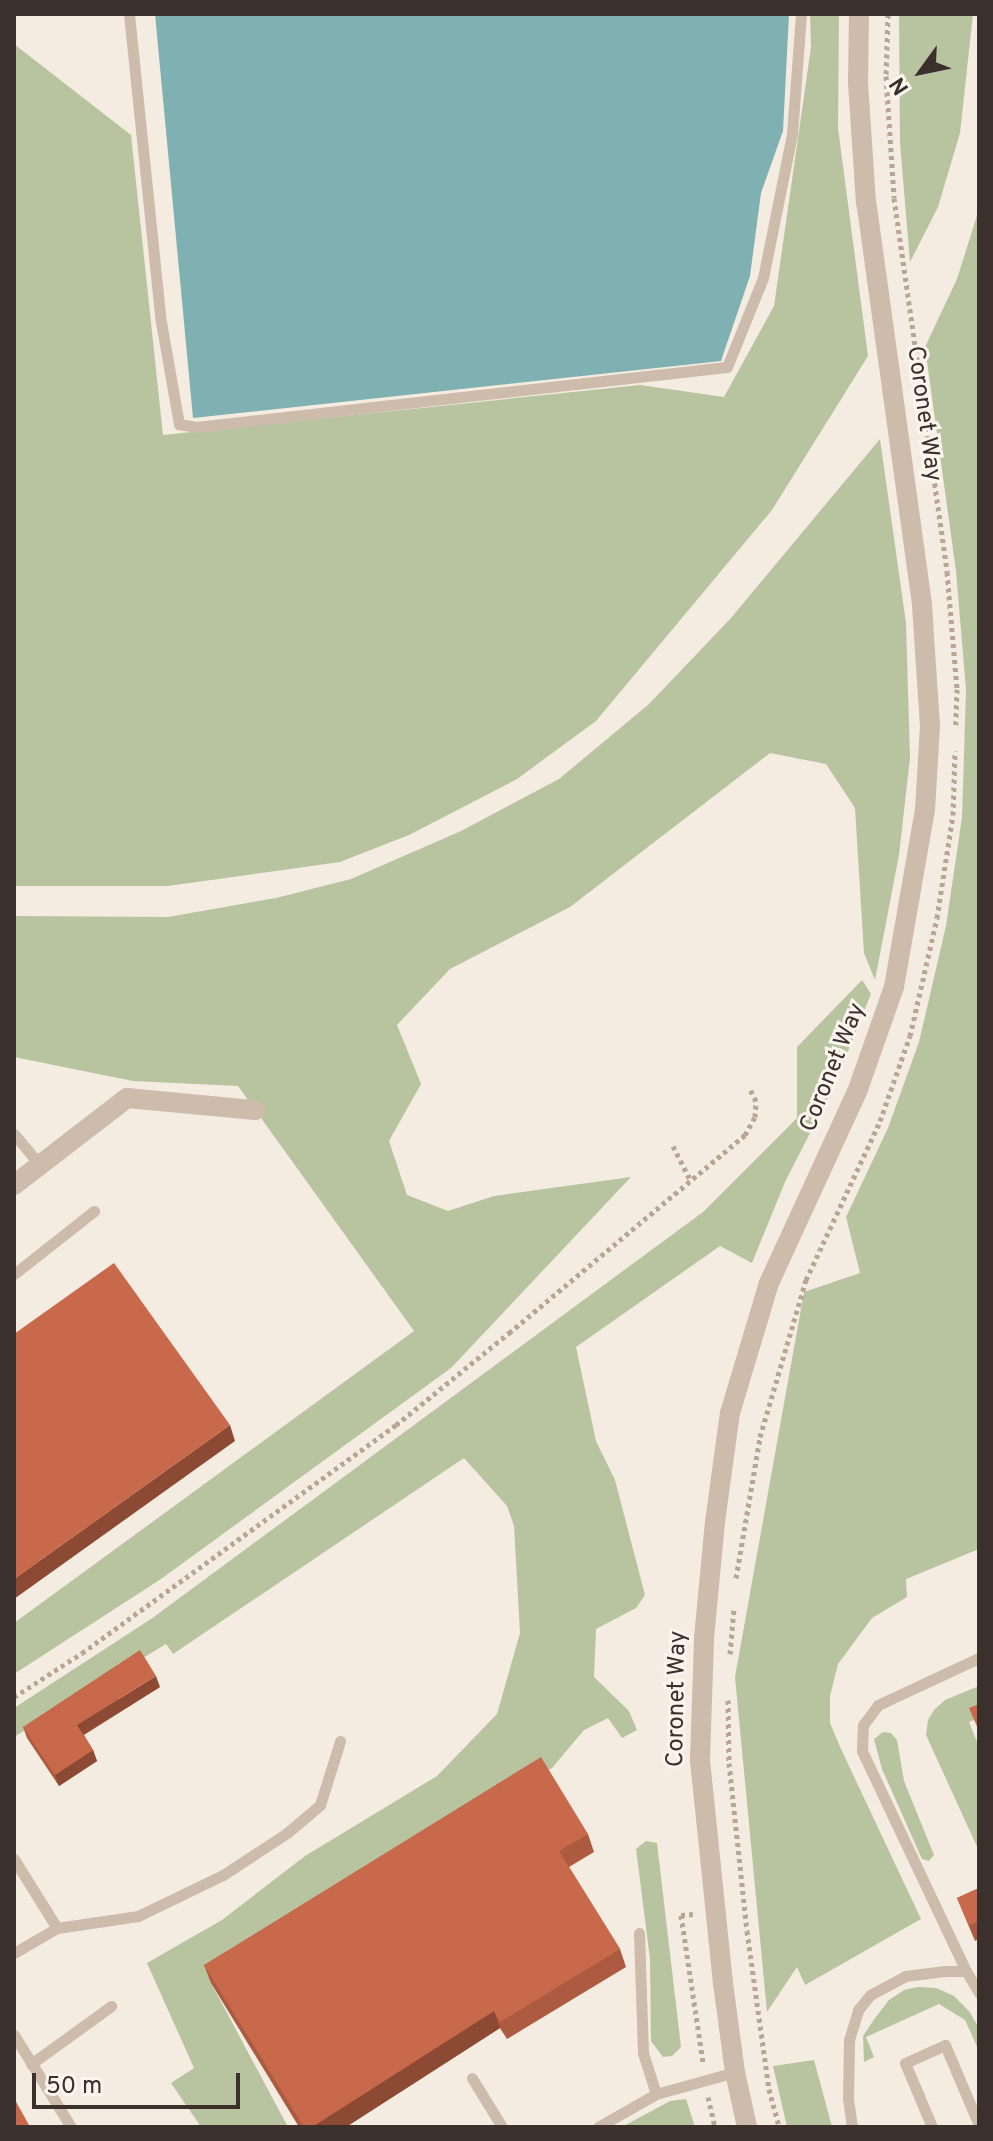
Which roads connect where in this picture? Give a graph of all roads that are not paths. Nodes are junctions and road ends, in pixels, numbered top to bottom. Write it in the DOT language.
graph roads {
  1 [pos="129,14"];
  2 [pos="801,14"];
  3 [pos="859,14"];
  4 [pos="255,1110"];
  5 [pos="14,1134"];
  6 [pos="40,1165"];
  7 [pos="14,1185"];
  8 [pos="94,1211"];
  9 [pos="14,1274"];
  10 [pos="979,1658"];
  11 [pos="340,1741"];
  12 [pos="14,1859"];
  13 [pos="57,1928"];
  14 [pos="639,1933"];
  15 [pos="14,1953"];
  16 [pos="966,1971"];
  17 [pos="979,1993"];
  18 [pos="111,2006"];
  19 [pos="14,2035"];
  20 [pos="31,2064"];
  21 [pos="735,2072"];
  22 [pos="472,2078"];
  23 [pos="656,2094"];
  24 [pos="979,2125"];
  25 [pos="71,2127"];
  26 [pos="502,2127"];
  27 [pos="598,2127"];
  28 [pos="747,2127"];
  29 [pos="852,2127"];
  30 [pos="932,2127"];
  1 -- 2 [label="lane"];
  3 -- 21 [label="street, Coronet Way"];
  4 -- 6 [label="street"];
  5 -- 6 [label="lane"];
  6 -- 7 [label="street"];
  8 -- 9 [label="lane"];
  10 -- 16 [label="lane"];
  11 -- 13 [label="lane"];
  12 -- 13 [label="lane"];
  13 -- 15 [label="lane"];
  14 -- 23 [label="lane"];
  16 -- 17 [label="lane"];
  16 -- 29 [label="lane"];
  18 -- 20 [label="lane"];
  19 -- 20 [label="lane"];
  20 -- 25 [label="lane"];
  21 -- 23 [label="lane"];
  21 -- 28 [label="street, Coronet Way"];
  22 -- 26 [label="lane"];
  23 -- 27 [label="lane"];
  24 -- 30 [label="lane"];
}
